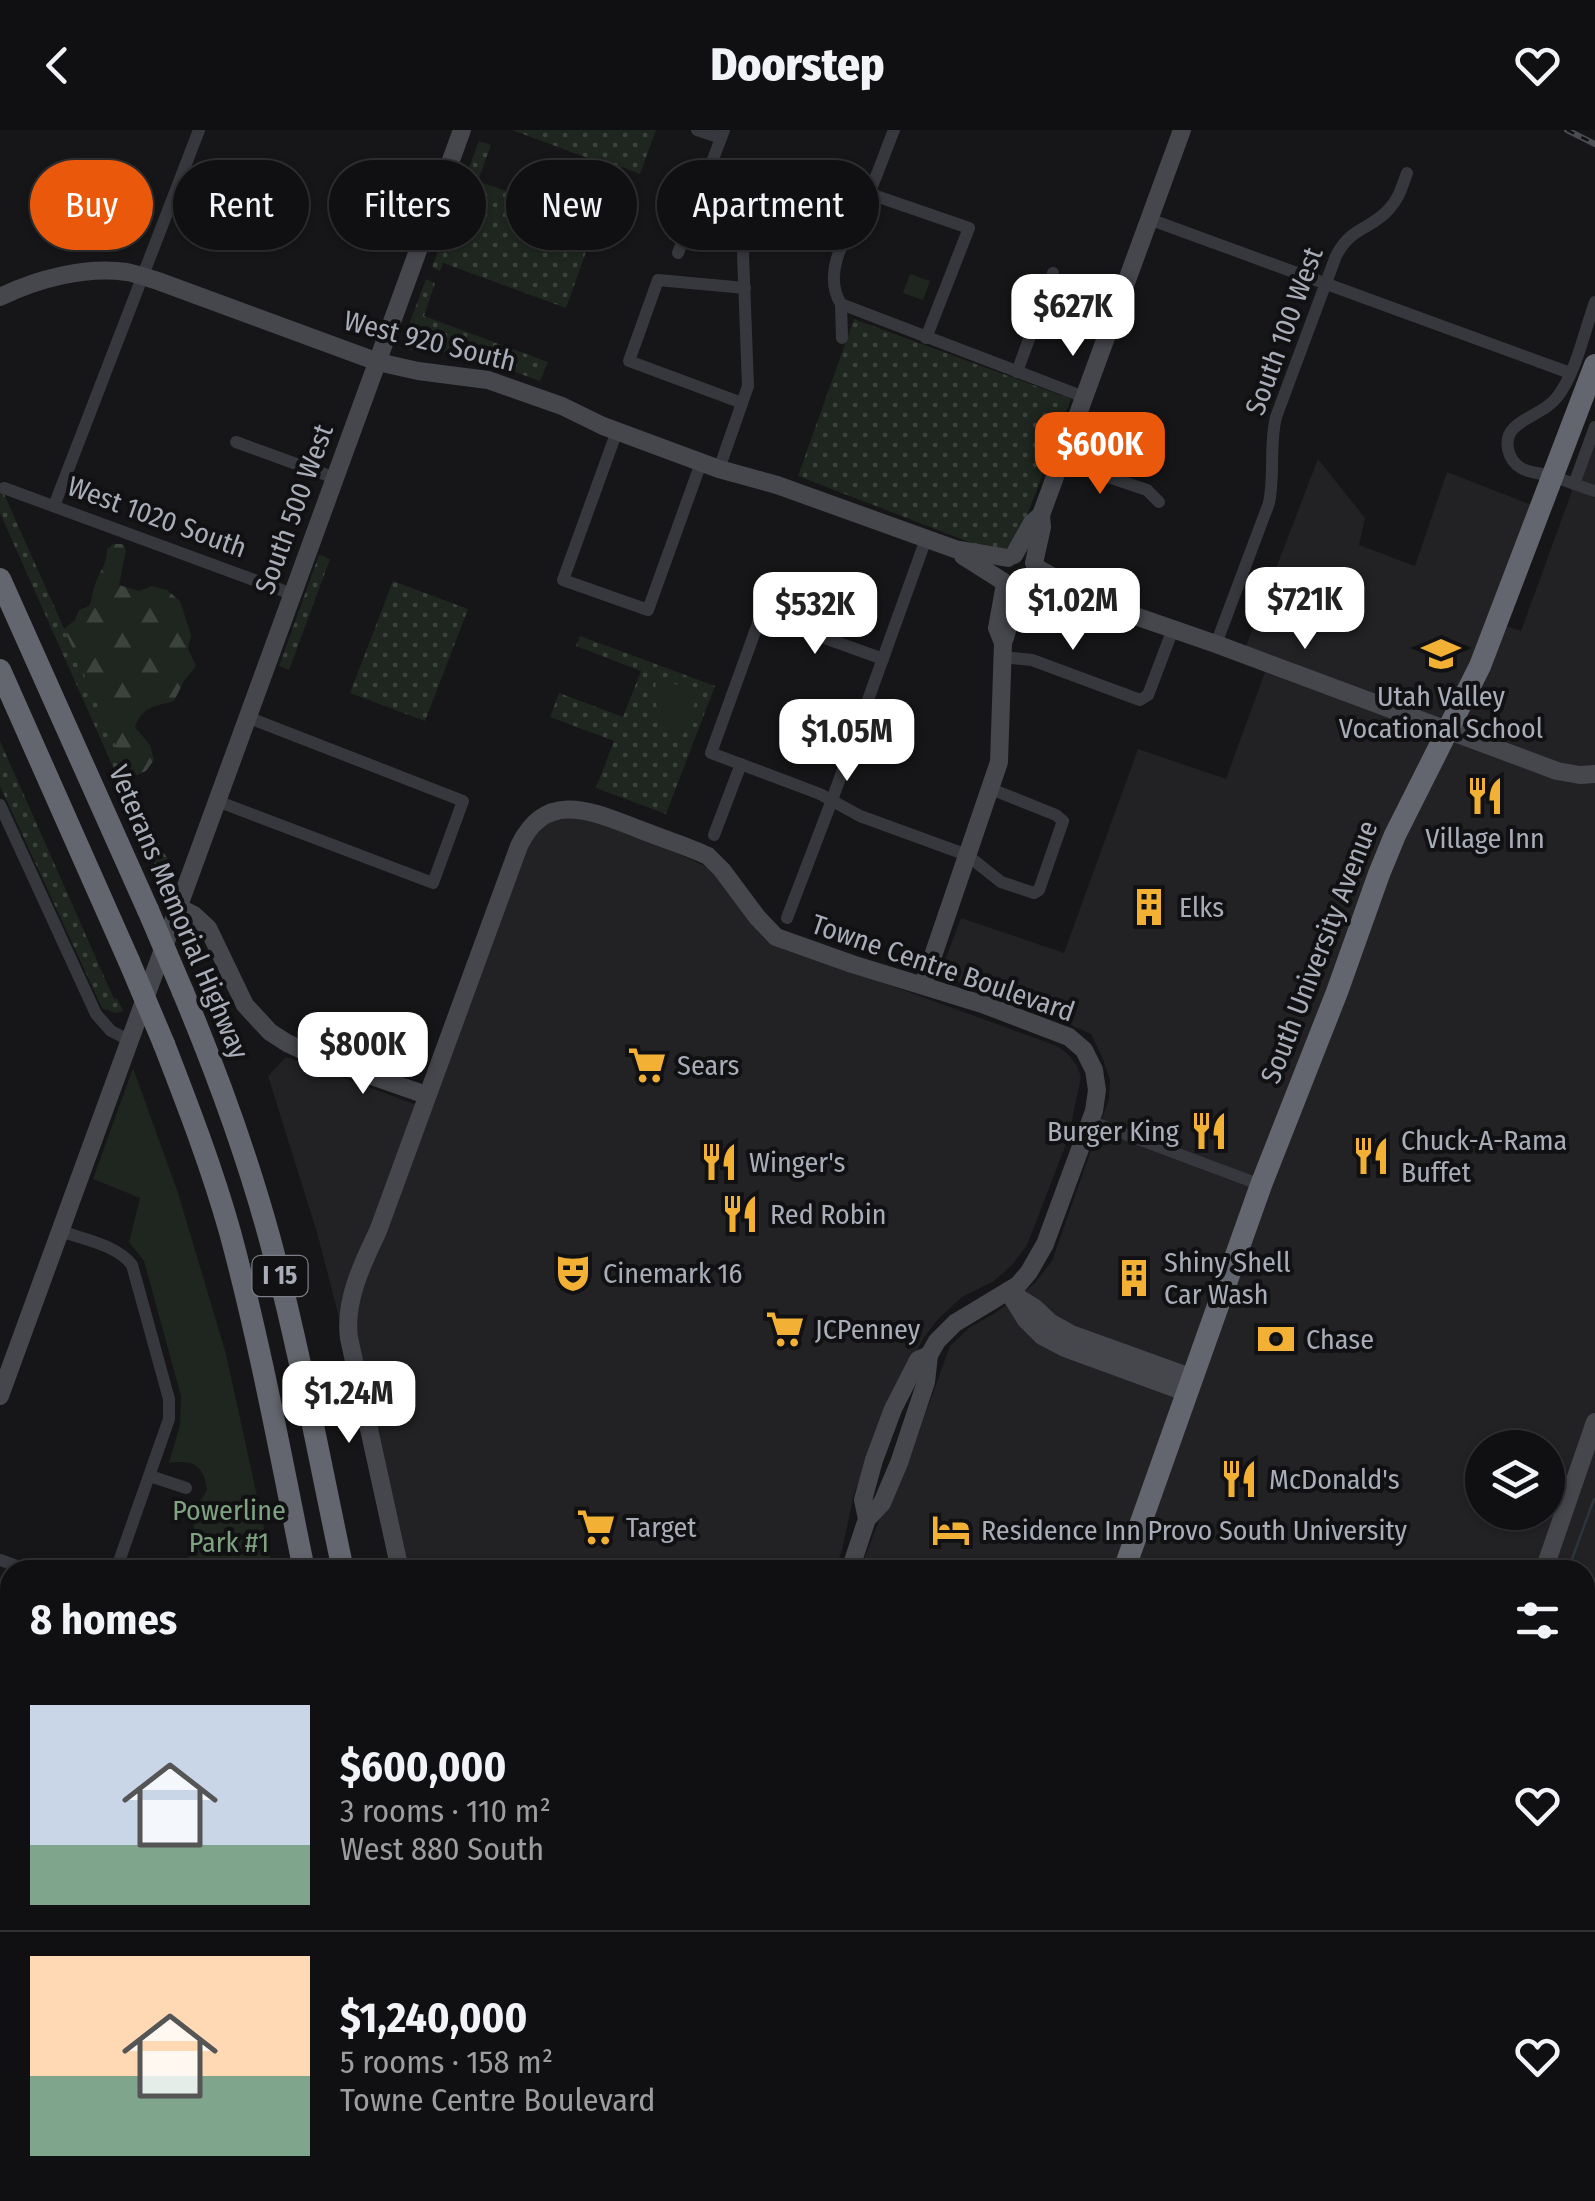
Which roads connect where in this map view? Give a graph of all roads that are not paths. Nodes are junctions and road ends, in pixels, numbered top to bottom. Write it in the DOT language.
graph roads {
  1 [pos="199,130"];
  2 [pos="462,130"];
  3 [pos="697,130"];
  4 [pos="894,130"];
  5 [pos="1182,130"];
  6 [pos="722,134"];
  7 [pos="879,167"];
  8 [pos="1407,173"];
  9 [pos="879,196"];
  10 [pos="1149,219"];
  11 [pos="744,250"];
  12 [pos="840,250"];
  13 [pos="678,254"];
  14 [pos="1053,273"];
  15 [pos="142,276"];
  16 [pos="1324,284"];
  17 [pos="745,288"];
  18 [pos="0,297"];
  19 [pos="1595,302"];
  20 [pos="841,304"];
  21 [pos="842,338"];
  22 [pos="926,338"];
  23 [pos="378,362"];
  24 [pos="1595,365"];
  25 [pos="1017,372"];
  26 [pos="1570,374"];
  27 [pos="1084,397"];
  28 [pos="742,403"];
  29 [pos="1595,427"];
  30 [pos="617,431"];
  31 [pos="236,442"];
  32 [pos="1061,461"];
  33 [pos="701,463"];
  34 [pos="719,470"];
  35 [pos="334,478"];
  36 [pos="1564,480"];
  37 [pos="4,488"];
  38 [pos="1595,492"];
  39 [pos="1159,502"];
  40 [pos="54,506"];
  41 [pos="1041,515"];
  42 [pos="926,540"];
  43 [pos="955,549"];
  44 [pos="1011,557"];
  45 [pos="1032,577"];
  46 [pos="0,578"];
  47 [pos="1004,583"];
  48 [pos="292,594"];
  49 [pos="1173,629"];
  50 [pos="1216,644"];
  51 [pos="1002,650"];
  52 [pos="883,659"];
  53 [pos="0,670"];
  54 [pos="247,717"];
  55 [pos="1450,730"];
  56 [pos="741,764"];
  57 [pos="1595,774"];
  58 [pos="991,789"];
  59 [pos="832,800"];
  60 [pos="216,801"];
  61 [pos="0,805"];
  62 [pos="5,830"];
  63 [pos="714,835"];
  64 [pos="967,855"];
  65 [pos="178,908"];
  66 [pos="787,918"];
  67 [pos="923,985"];
  68 [pos="129,1040"];
  69 [pos="426,1095"];
  70 [pos="1090,1121"];
  71 [pos="1261,1185"];
  72 [pos="60,1231"];
  73 [pos="1008,1291"];
  74 [pos="1191,1385"];
  75 [pos="0,1396"];
  76 [pos="1595,1422"];
  77 [pos="150,1476"];
  78 [pos="186,1488"];
  79 [pos="120,1560"];
  80 [pos="302,1560"];
  81 [pos="340,1560"];
  82 [pos="398,1560"];
  83 [pos="853,1560"];
  84 [pos="1128,1560"];
  85 [pos="1547,1560"];
  1 -- 15 [label="street"];
  2 -- 23 [label="street, South 500 West"];
  3 -- 6 [label="street"];
  4 -- 7 [label="street"];
  5 -- 10 [label="street"];
  6 -- 13 [label="street"];
  8 -- 16 [label="street, South 100 West"];
  9 -- 22 [label="street"];
  10 -- 16 [label="street"];
  10 -- 27 [label="street"];
  11 -- 17 [label="street"];
  12 -- 20 [label="street"];
  14 -- 25 [label="street"];
  15 -- 18 [label="street, West 920 South"];
  15 -- 23 [label="street, West 920 South"];
  15 -- 40 [label="street"];
  16 -- 26 [label="street"];
  16 -- 50 [label="street, South 100 West"];
  17 -- 28 [label="street"];
  17 -- 28 [label="street"];
  19 -- 26 [label="street"];
  20 -- 21 [label="street"];
  20 -- 22 [label="street"];
  22 -- 25 [label="street"];
  23 -- 30 [label="street, West 920 South"];
  23 -- 35 [label="street, South 500 West"];
  24 -- 36 [label="highway, South University Avenue"];
  25 -- 27 [label="street"];
  26 -- 36 [label="street"];
  27 -- 32 [label="street"];
  28 -- 34 [label="street"];
  29 -- 36 [label="street"];
  30 -- 33 [label="street, West 920 South"];
  30 -- 33 [label="street"];
  31 -- 35 [label="street"];
  32 -- 39 [label="street"];
  32 -- 41 [label="street"];
  33 -- 34 [label="street, West 920 South"];
  34 -- 42 [label="street, West 920 South"];
  35 -- 48 [label="street, South 500 West"];
  36 -- 38 [label="street"];
  36 -- 55 [label="highway, South University Avenue"];
  37 -- 40 [label="street, West 1020 South"];
  40 -- 48 [label="street, West 1020 South"];
  41 -- 44 [label="street"];
  41 -- 45 [label="street"];
  42 -- 43 [label="street, West 920 South"];
  42 -- 52 [label="street"];
  43 -- 44 [label="street, West 920 South"];
  43 -- 47 [label="street, West 920 South"];
  44 -- 45 [label="street"];
  44 -- 47 [label="street"];
  45 -- 47 [label="street"];
  45 -- 49 [label="street"];
  45 -- 51 [label="street"];
  46 -- 81 [label="highway, Veterans Memorial Highway / I 15, bridge"];
  47 -- 51 [label="street"];
  48 -- 54 [label="street, South 500 West"];
  49 -- 50 [label="street"];
  49 -- 51 [label="street"];
  50 -- 55 [label="street"];
  51 -- 58 [label="street"];
  52 -- 56 [label="street"];
  52 -- 59 [label="street"];
  53 -- 80 [label="highway, I 15, bridge"];
  54 -- 60 [label="street, South 500 West"];
  54 -- 60 [label="street"];
  55 -- 57 [label="street"];
  55 -- 71 [label="highway, South University Avenue"];
  56 -- 59 [label="street"];
  56 -- 63 [label="street"];
  58 -- 64 [label="street"];
  58 -- 64 [label="street"];
  59 -- 64 [label="street"];
  59 -- 66 [label="street"];
  60 -- 65 [label="street, South 500 West"];
  61 -- 62 [label="street"];
  62 -- 68 [label="street"];
  64 -- 67 [label="street"];
  65 -- 68 [label="street, South 500 West"];
  65 -- 69 [label="street"];
  67 -- 69 [label="street, Towne Centre Boulevard"];
  67 -- 70 [label="street, Towne Centre Boulevard"];
  68 -- 72 [label="street, South 500 West"];
  69 -- 82 [label="street, Towne Centre Boulevard"];
  70 -- 71 [label="street"];
  70 -- 73 [label="street, Towne Centre Boulevard"];
  71 -- 74 [label="highway, South University Avenue"];
  72 -- 75 [label="street, South 500 West"];
  72 -- 77 [label="street"];
  73 -- 74 [label="street"];
  73 -- 74 [label="street"];
  73 -- 83 [label="street, Towne Centre Boulevard"];
  74 -- 84 [label="highway, South University Avenue"];
  76 -- 85 [label="street"];
  77 -- 78 [label="street"];
  77 -- 79 [label="street"];
}
